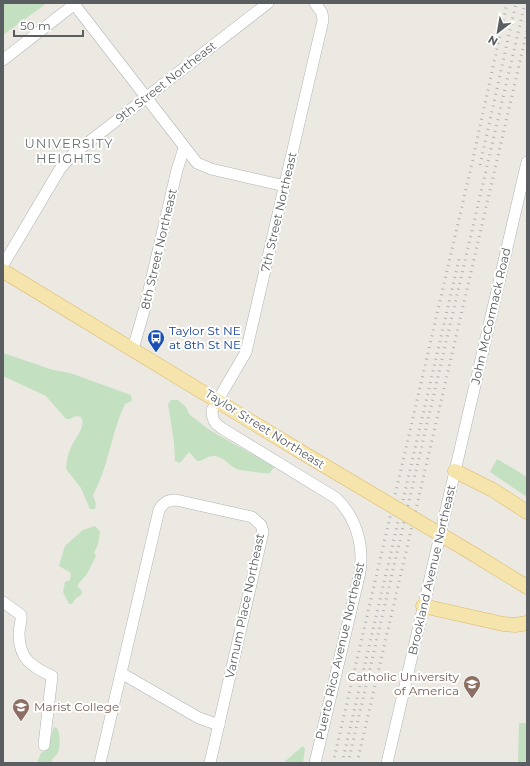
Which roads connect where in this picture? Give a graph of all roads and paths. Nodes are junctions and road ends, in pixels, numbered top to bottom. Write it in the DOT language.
graph roads {
  1 [pos="268,3"];
  2 [pos="315,3"];
  3 [pos="75,4"];
  4 [pos="3,60"];
  5 [pos="146,97"];
  6 [pos="184,148"];
  7 [pos="527,162"];
  8 [pos="285,186"];
  9 [pos="3,265"];
  10 [pos="3,271"];
  11 [pos="133,349"];
  12 [pos="218,400"];
  13 [pos="455,471"];
  14 [pos="527,512"];
  15 [pos="527,587"];
  16 [pos="3,602"];
  17 [pos="423,606"];
  18 [pos="527,623"];
  19 [pos="121,673"];
  20 [pos="219,725"];
  21 [pos="44,745"];
  22 [pos="100,763"];
  23 [pos="210,763"];
  24 [pos="315,763"];
  25 [pos="387,763"];
  1 -- 5 [label="street, 9th Street Northeast"];
  2 -- 8 [label="street, 7th Street Northeast"];
  3 -- 4 [label="street"];
  3 -- 5 [label="street"];
  5 -- 6 [label="street"];
  5 -- 9 [label="street, 9th Street Northeast"];
  6 -- 8 [label="street"];
  6 -- 11 [label="street, 8th Street Northeast"];
  7 -- 13 [label="street, John McCormack Road"];
  8 -- 12 [label="street, 7th Street Northeast"];
  10 -- 11 [label="main road, Taylor Street Northeast"];
  11 -- 12 [label="main road, Taylor Street Northeast"];
  12 -- 15 [label="main road, Taylor Street Northeast, bridge"];
  12 -- 24 [label="street, Puerto Rico Avenue Northeast"];
  13 -- 14 [label="main road"];
  13 -- 17 [label="street, Brookland Avenue Northeast"];
  16 -- 21 [label="street"];
  17 -- 18 [label="main road"];
  17 -- 25 [label="street, Brookland Avenue Northeast"];
  19 -- 20 [label="street"];
  19 -- 20 [label="street, Varnum Place Northeast"];
  19 -- 22 [label="street"];
  20 -- 23 [label="street"];
}
